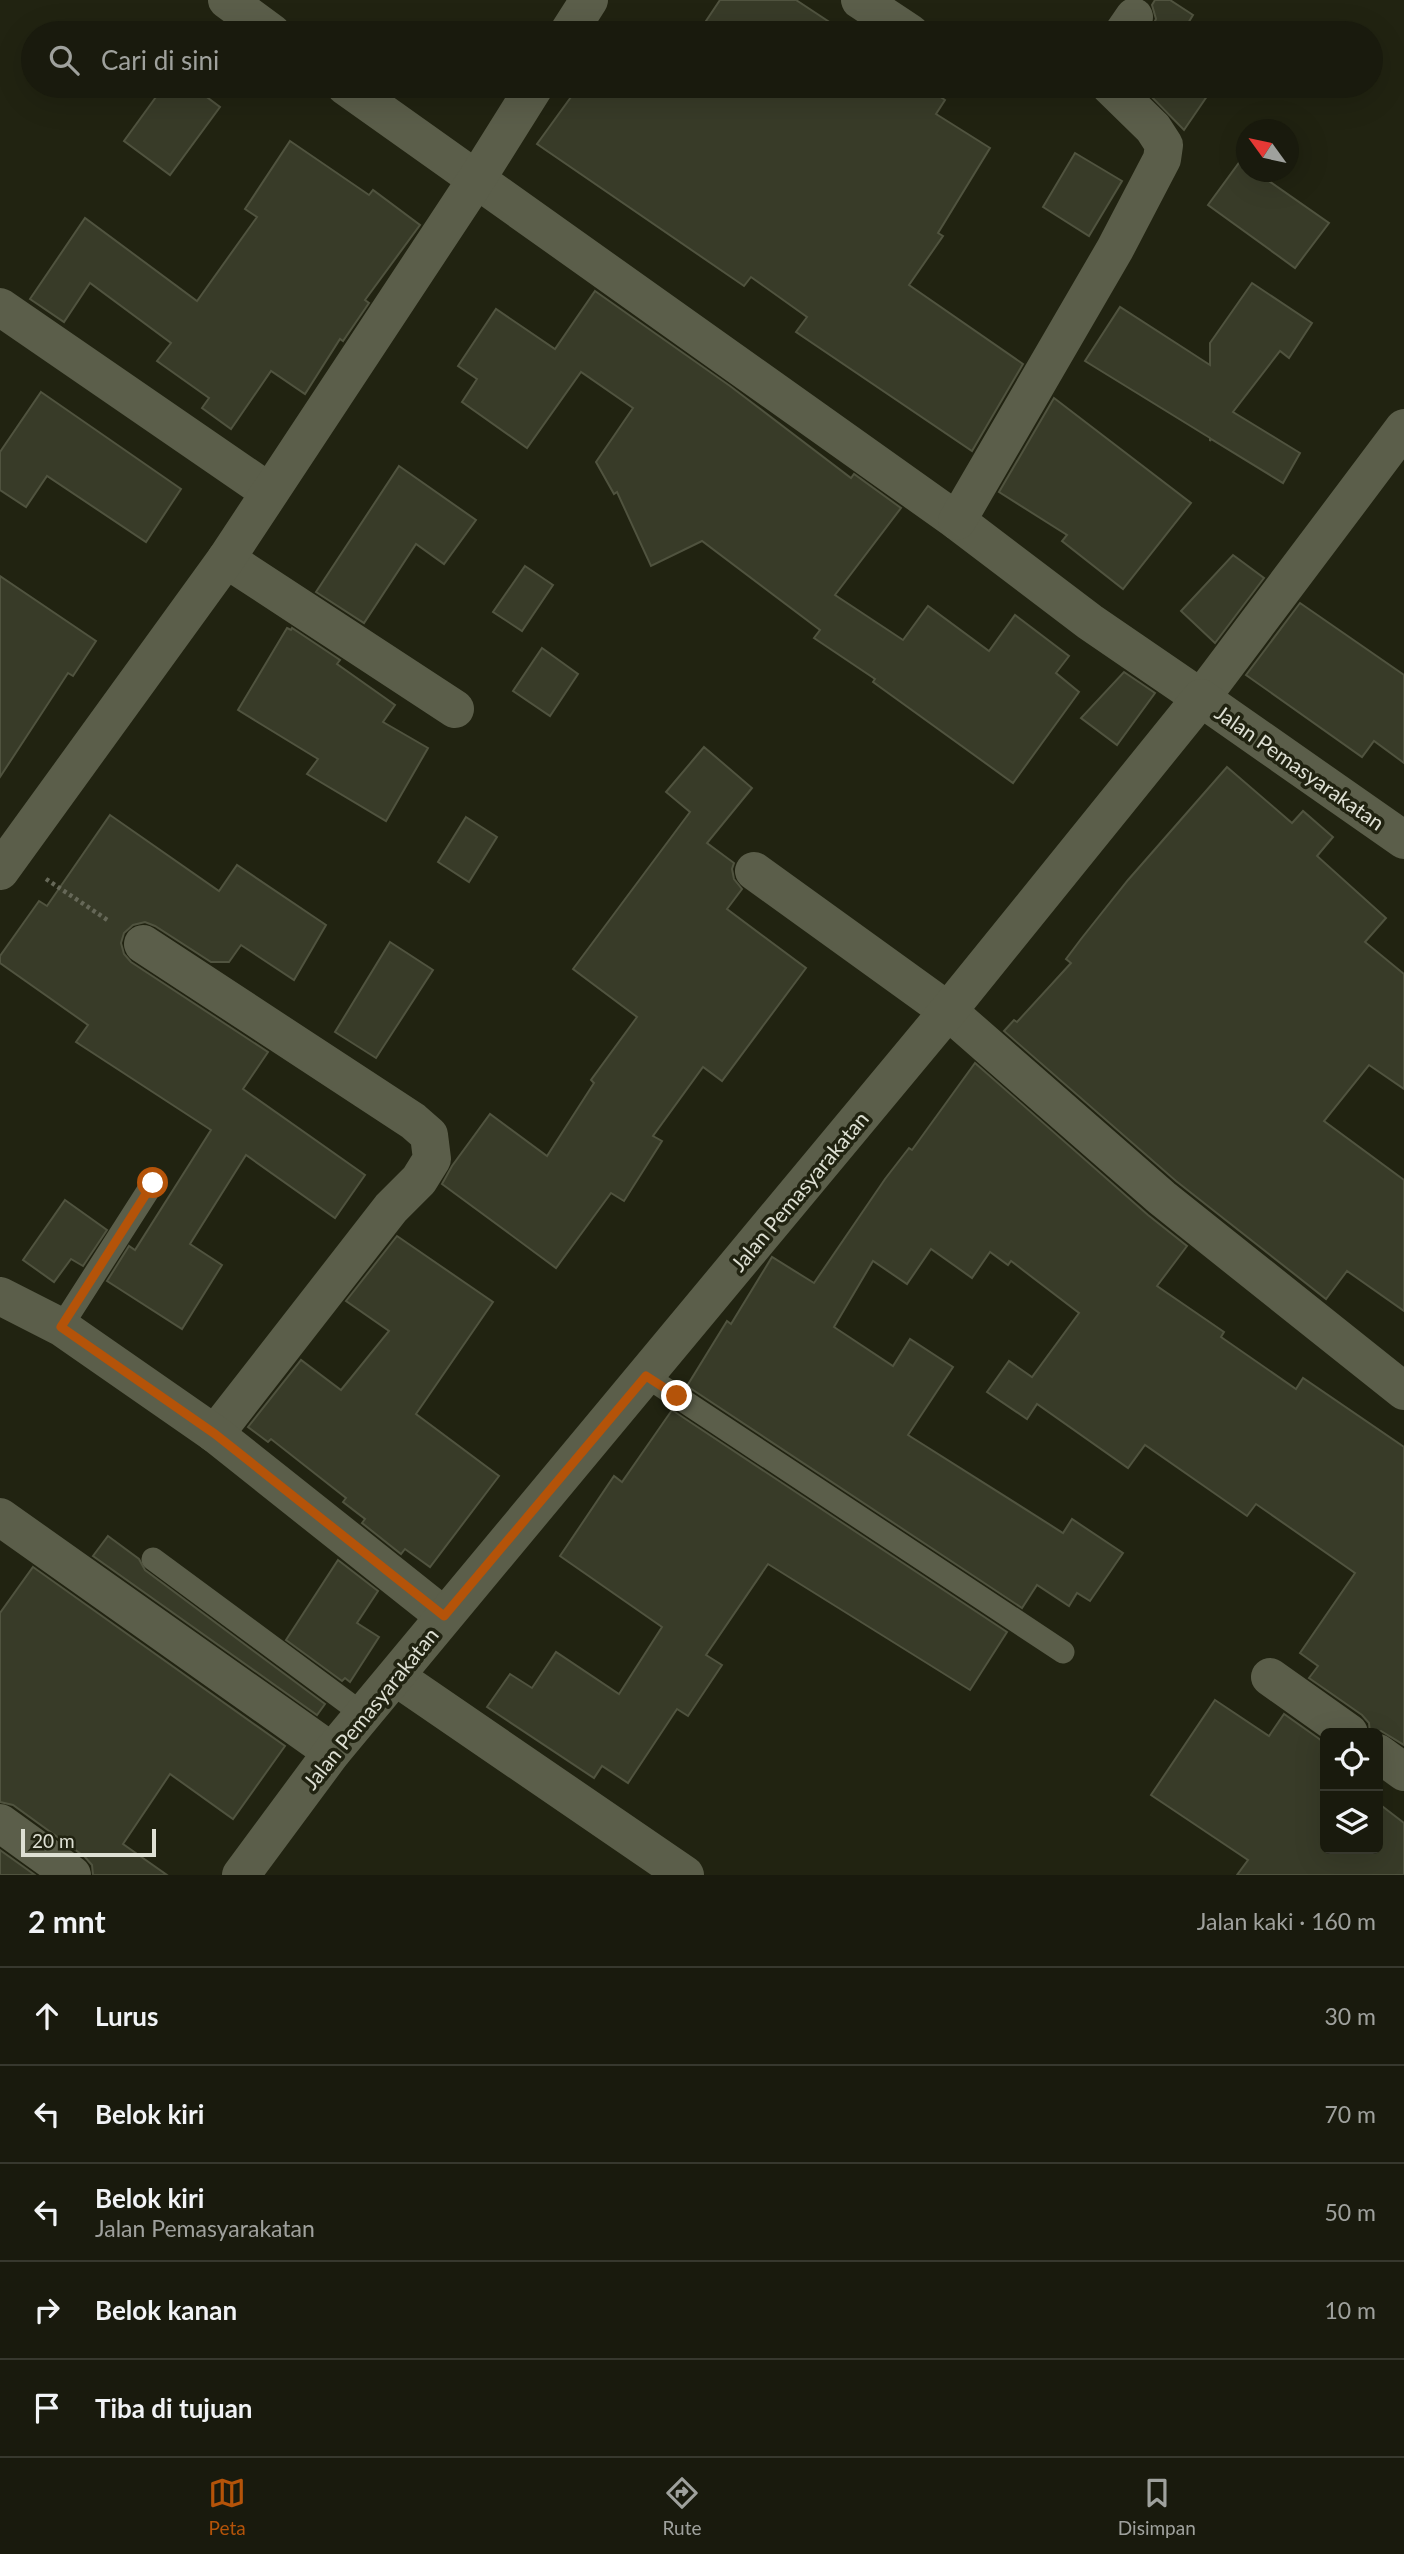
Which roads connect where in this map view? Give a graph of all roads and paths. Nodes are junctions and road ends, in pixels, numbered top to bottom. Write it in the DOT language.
graph roads {
  1 [pos="227,0"];
  2 [pos="589,0"];
  3 [pos="860,0"];
  4 [pos="256,21"];
  5 [pos="576,21"];
  6 [pos="892,21"];
  7 [pos="362,98"];
  8 [pos="527,98"];
  9 [pos="1122,98"];
  10 [pos="476,180"];
  11 [pos="0,307"];
  12 [pos="1404,428"];
  13 [pos="270,492"];
  14 [pos="957,521"];
  15 [pos="226,559"];
  16 [pos="1200,698"];
  17 [pos="455,709"];
  18 [pos="1404,840"];
  19 [pos="3,858"];
  20 [pos="754,871"];
  21 [pos="143,944"];
  22 [pos="948,1011"];
  23 [pos="153,1183"];
  24 [pos="0,1296"];
  25 [pos="61,1327"];
  26 [pos="646,1376"];
  27 [pos="1404,1391"];
  28 [pos="215,1434"];
  29 [pos="0,1517"];
  30 [pos="152,1559"];
  31 [pos="444,1616"];
  32 [pos="1063,1652"];
  33 [pos="396,1677"];
  34 [pos="1270,1677"];
  35 [pos="364,1715"];
  36 [pos="1342,1728"];
  37 [pos="332,1752"];
  38 [pos="1383,1757"];
  39 [pos="1404,1772"];
  40 [pos="0,1823"];
  41 [pos="663,1869"];
  42 [pos="72,1875"];
  43 [pos="241,1875"];
  1 -- 4 [label="street"];
  2 -- 5 [label="street"];
  3 -- 6 [label="street"];
  7 -- 10 [label="street"];
  8 -- 10 [label="street"];
  9 -- 14 [label="street"];
  10 -- 13 [label="street"];
  10 -- 14 [label="street"];
  11 -- 13 [label="street"];
  12 -- 16 [label="street"];
  13 -- 15 [label="street"];
  14 -- 16 [label="street"];
  15 -- 17 [label="street"];
  15 -- 19 [label="street"];
  16 -- 18 [label="street, Jalan Pemasyarakatan"];
  16 -- 22 [label="street, Jalan Pemasyarakatan"];
  19 -- 21 [label="path"];
  20 -- 22 [label="street"];
  21 -- 28 [label="street"];
  22 -- 26 [label="street, Jalan Pemasyarakatan"];
  22 -- 27 [label="street"];
  23 -- 25 [label="lane"];
  24 -- 25 [label="street"];
  25 -- 28 [label="street"];
  26 -- 31 [label="street, Jalan Pemasyarakatan"];
  26 -- 32 [label="lane"];
  28 -- 31 [label="street"];
  29 -- 37 [label="street"];
  30 -- 35 [label="lane"];
  31 -- 33 [label="street, Jalan Pemasyarakatan"];
  33 -- 35 [label="street, Jalan Pemasyarakatan"];
  33 -- 41 [label="street"];
  34 -- 36 [label="street"];
  35 -- 37 [label="street, Jalan Pemasyarakatan"];
  37 -- 43 [label="street, Jalan Pemasyarakatan"];
  38 -- 39 [label="street"];
  40 -- 42 [label="street"];
}
